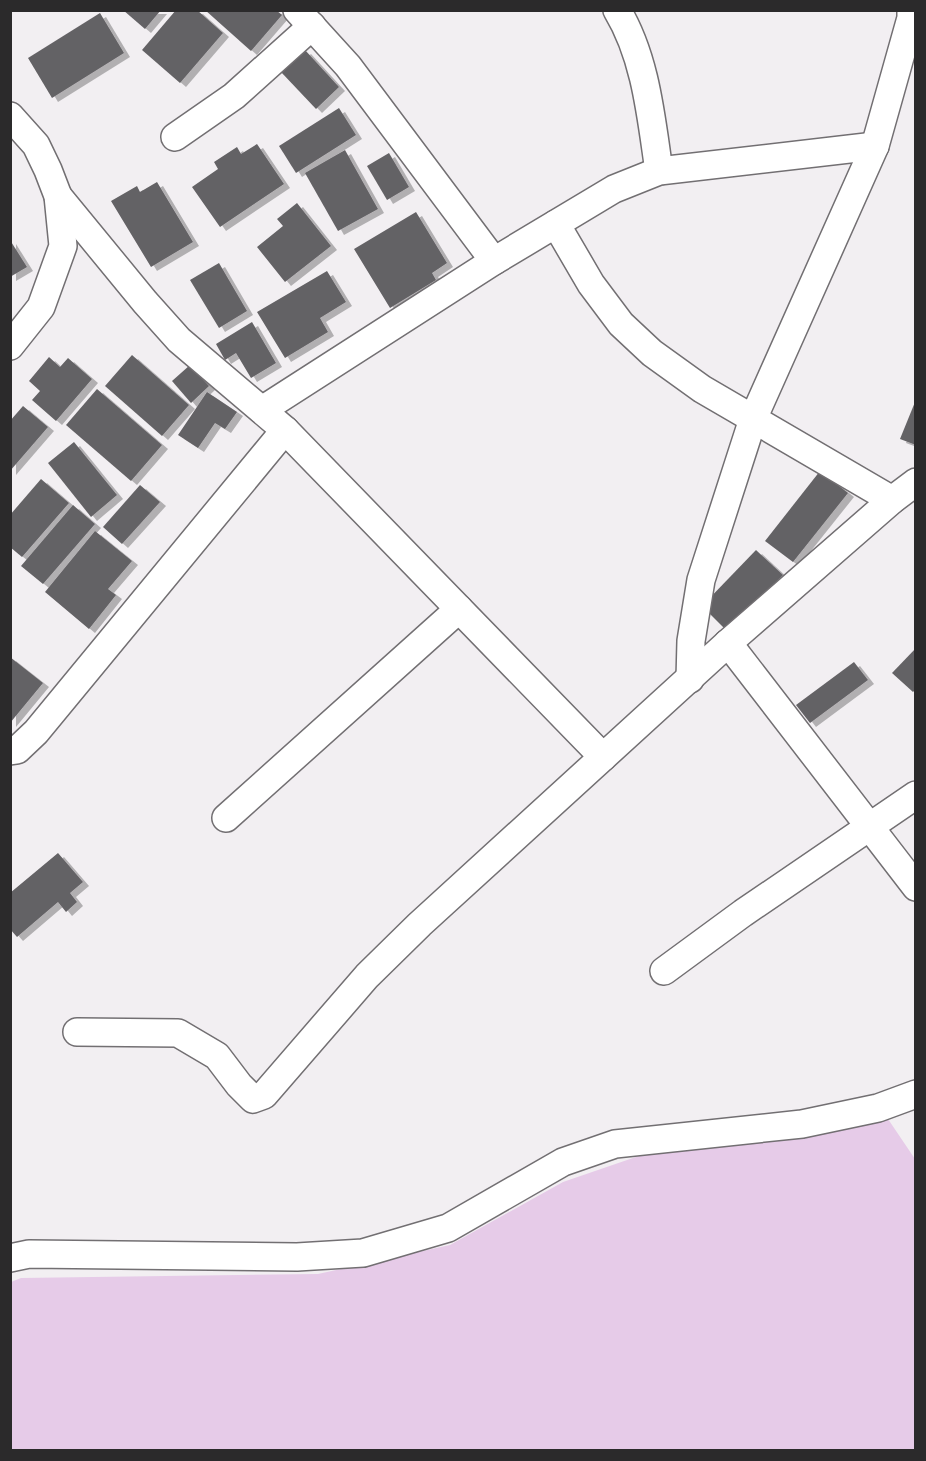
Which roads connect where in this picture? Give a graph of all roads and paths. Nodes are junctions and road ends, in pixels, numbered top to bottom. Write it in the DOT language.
graph roads {
  1 [pos="617,10"];
  2 [pos="911,10"];
  3 [pos="305,18"];
  4 [pos="10,116"];
  5 [pos="175,137"];
  6 [pos="875,146"];
  7 [pos="659,171"];
  8 [pos="58,196"];
  9 [pos="556,224"];
  10 [pos="494,261"];
  11 [pos="10,346"];
  12 [pos="262,410"];
  13 [pos="753,419"];
  14 [pos="285,430"];
  15 [pos="915,482"];
  16 [pos="892,500"];
  17 [pos="459,609"];
  18 [pos="728,643"];
  19 [pos="690,679"];
  20 [pos="10,751"];
  21 [pos="603,757"];
  22 [pos="915,795"];
  23 [pos="226,818"];
  24 [pos="869,827"];
  25 [pos="915,887"];
  26 [pos="664,971"];
  27 [pos="77,1032"];
  28 [pos="915,1094"];
  29 [pos="10,1258"];
  1 -- 7 [label="street"];
  2 -- 6 [label="street"];
  3 -- 5 [label="street"];
  3 -- 10 [label="street"];
  4 -- 8 [label="street"];
  6 -- 7 [label="street"];
  6 -- 13 [label="street"];
  7 -- 9 [label="street"];
  8 -- 11 [label="street"];
  8 -- 12 [label="street"];
  9 -- 10 [label="street"];
  9 -- 13 [label="street"];
  10 -- 12 [label="street"];
  12 -- 14 [label="street"];
  13 -- 16 [label="street"];
  13 -- 19 [label="street"];
  14 -- 17 [label="street"];
  14 -- 20 [label="street"];
  15 -- 16 [label="street"];
  16 -- 18 [label="street"];
  17 -- 21 [label="street"];
  17 -- 23 [label="street"];
  18 -- 19 [label="street"];
  18 -- 24 [label="street"];
  19 -- 21 [label="street"];
  21 -- 27 [label="street"];
  22 -- 24 [label="street"];
  24 -- 25 [label="street"];
  24 -- 26 [label="street"];
  28 -- 29 [label="street"];
}
